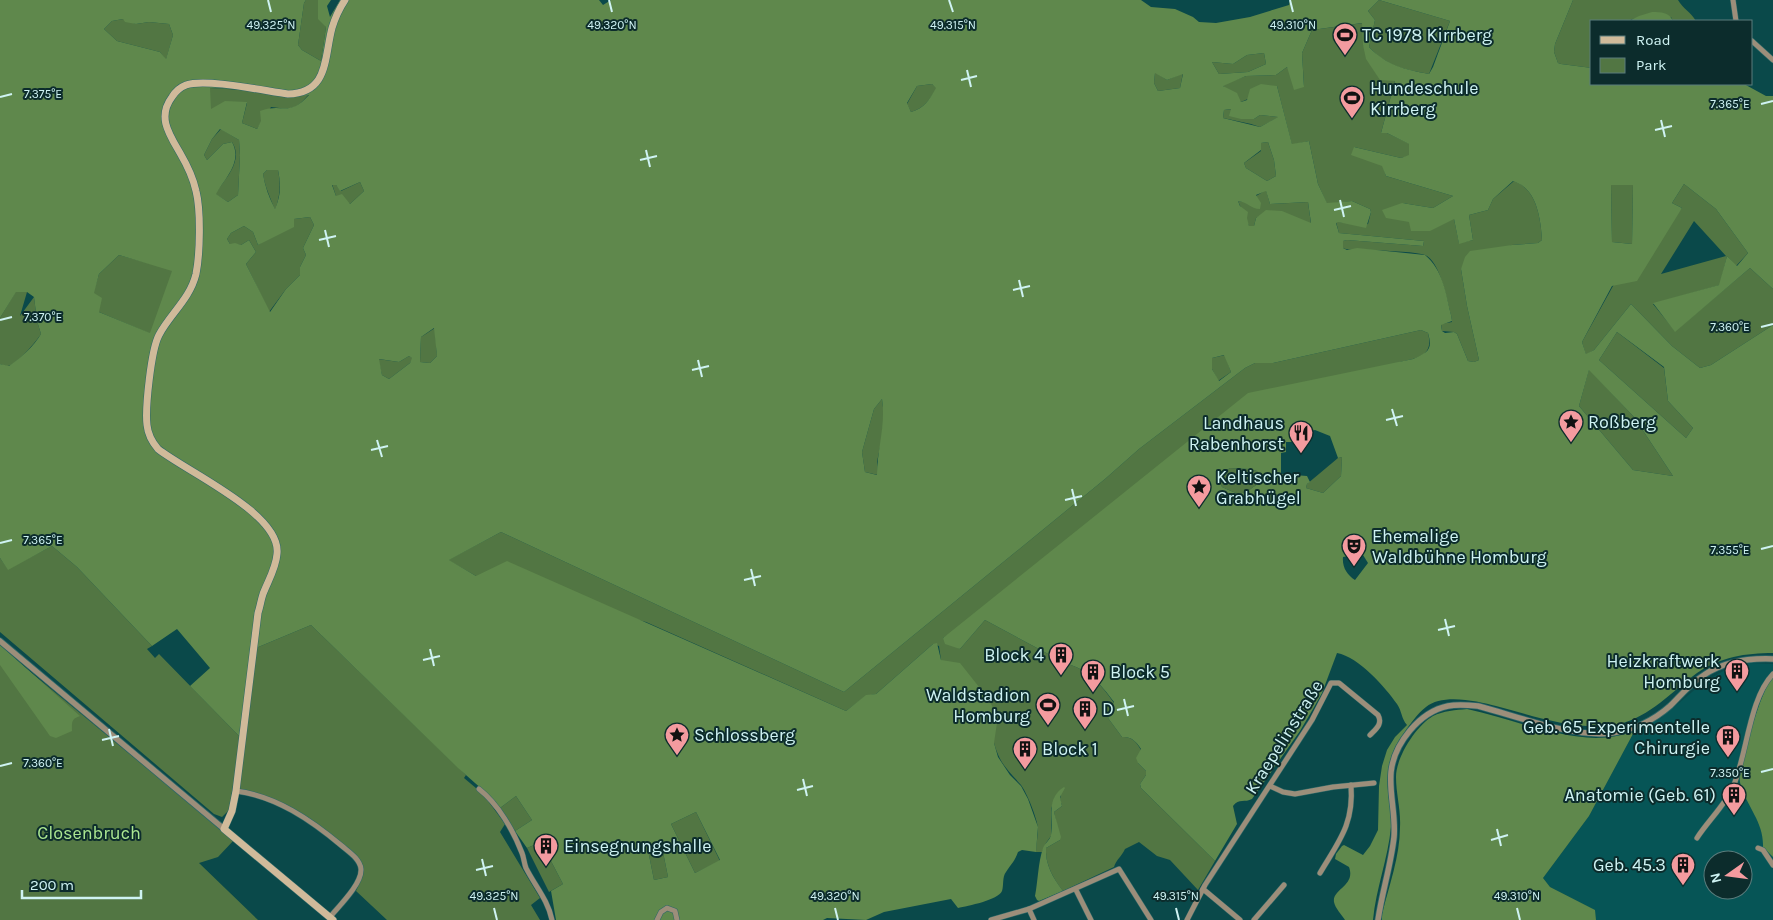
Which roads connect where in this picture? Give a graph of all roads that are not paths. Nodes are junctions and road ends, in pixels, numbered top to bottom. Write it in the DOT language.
graph roads {
  1 [pos="345,0"];
  2 [pos="1733,0"];
  3 [pos="1736,20"];
  4 [pos="1753,42"];
  5 [pos="1773,60"];
  6 [pos="0,641"];
  7 [pos="1773,660"];
  8 [pos="1773,674"];
  9 [pos="1370,735"];
  10 [pos="1374,783"];
  11 [pos="1351,785"];
  12 [pos="1270,786"];
  13 [pos="479,789"];
  14 [pos="236,791"];
  15 [pos="224,829"];
  16 [pos="1697,838"];
  17 [pos="1758,848"];
  18 [pos="1773,865"];
  19 [pos="1320,873"];
  20 [pos="1284,885"];
  21 [pos="1203,889"];
  22 [pos="1076,890"];
  23 [pos="1029,909"];
  24 [pos="332,919"];
  25 [pos="552,920"];
  26 [pos="657,920"];
  27 [pos="677,920"];
  28 [pos="991,920"];
  29 [pos="1034,920"];
  30 [pos="1091,920"];
  31 [pos="1151,920"];
  32 [pos="1186,920"];
  33 [pos="1240,920"];
  34 [pos="1254,920"];
  35 [pos="1378,920"];
  1 -- 14 [label="main road"];
  2 -- 3 [label="street"];
  4 -- 5 [label="street"];
  6 -- 15 [label="street"];
  7 -- 35 [label="street"];
  8 -- 16 [label="street"];
  9 -- 12 [label="street, Kraepelinstraße"];
  10 -- 11 [label="street"];
  11 -- 12 [label="street"];
  11 -- 19 [label="street"];
  12 -- 21 [label="street, Kraepelinstraße"];
  13 -- 25 [label="street"];
  14 -- 15 [label="main road"];
  14 -- 24 [label="street"];
  15 -- 24 [label="main road"];
  17 -- 18 [label="street"];
  20 -- 34 [label="street"];
  21 -- 32 [label="street, Kraepelinstraße"];
  21 -- 33 [label="street"];
  22 -- 23 [label="street"];
  22 -- 30 [label="street"];
  22 -- 31 [label="street"];
  23 -- 28 [label="street"];
  23 -- 29 [label="street"];
  26 -- 27 [label="street"];
}
